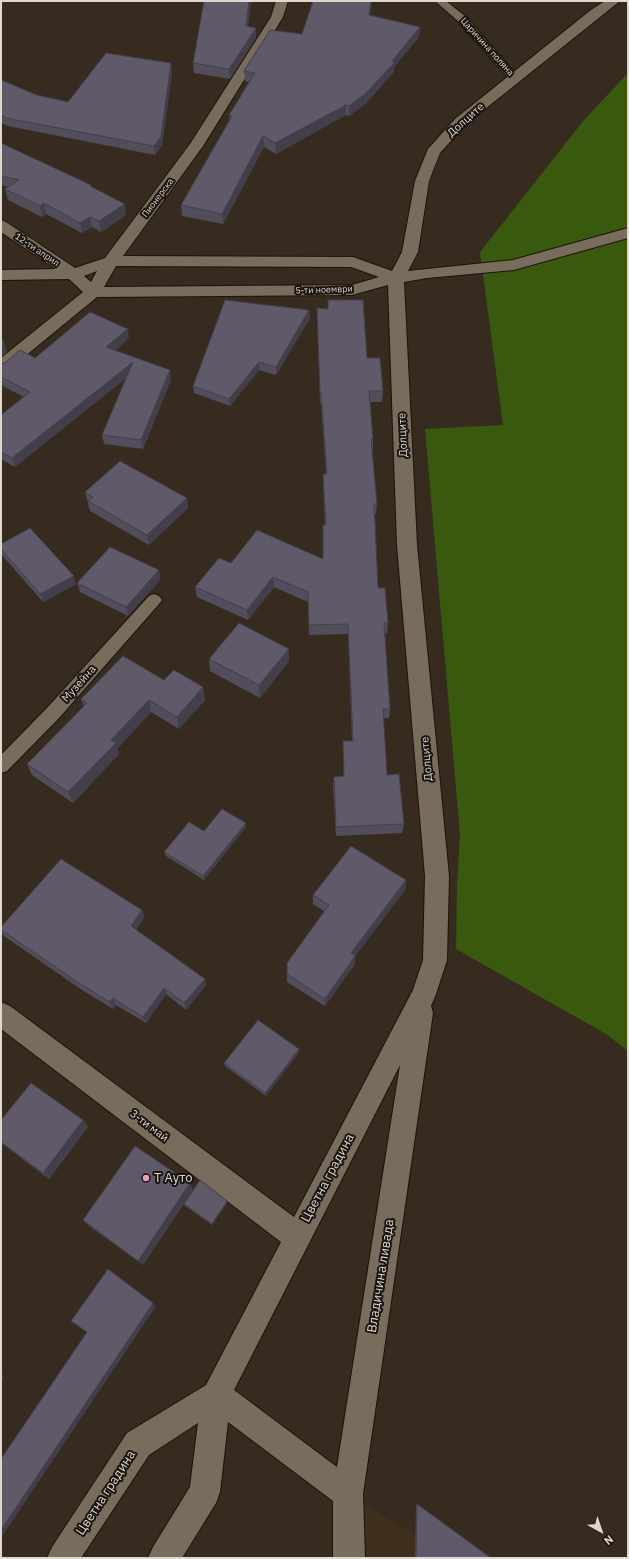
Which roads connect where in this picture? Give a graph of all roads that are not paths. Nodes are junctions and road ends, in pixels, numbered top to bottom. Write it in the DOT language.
graph roads {
  1 [pos="282,1"];
  2 [pos="440,1"];
  3 [pos="614,1"];
  4 [pos="515,79"];
  5 [pos="1,226"];
  6 [pos="628,232"];
  7 [pos="111,261"];
  8 [pos="73,274"];
  9 [pos="1,275"];
  10 [pos="396,278"];
  11 [pos="93,292"];
  12 [pos="1,367"];
  13 [pos="154,600"];
  14 [pos="1,766"];
  15 [pos="435,960"];
  16 [pos="424,994"];
  17 [pos="1,1014"];
  18 [pos="297,1237"];
  19 [pos="216,1395"];
  20 [pos="348,1494"];
  21 [pos="63,1558"];
  22 [pos="164,1558"];
  23 [pos="349,1558"];
  1 -- 7 [label="street, Пионерска"];
  2 -- 4 [label="lane, Царичина поляна"];
  3 -- 4 [label="street, Долците"];
  4 -- 10 [label="street, Долците"];
  5 -- 8 [label="street, 12-ти април"];
  6 -- 10 [label="street, 5-ти ноември"];
  7 -- 8 [label="street"];
  7 -- 10 [label="street"];
  7 -- 11 [label="street, Пионерска"];
  8 -- 9 [label="street"];
  8 -- 11 [label="street"];
  10 -- 11 [label="street, 5-ти ноември"];
  10 -- 15 [label="street, Долците"];
  11 -- 12 [label="street, Пионерска"];
  13 -- 14 [label="lane, Музейна"];
  15 -- 16 [label="street, Цветна градина"];
  16 -- 18 [label="street, Цветна градина"];
  16 -- 20 [label="street, Владичина ливада"];
  17 -- 18 [label="street, 3-ти май"];
  18 -- 19 [label="street, Цветна градина"];
  19 -- 20 [label="street"];
  19 -- 21 [label="street, Цветна градина"];
  19 -- 22 [label="street, Цветна градина"];
  20 -- 23 [label="street, Владичина ливада"];
}
